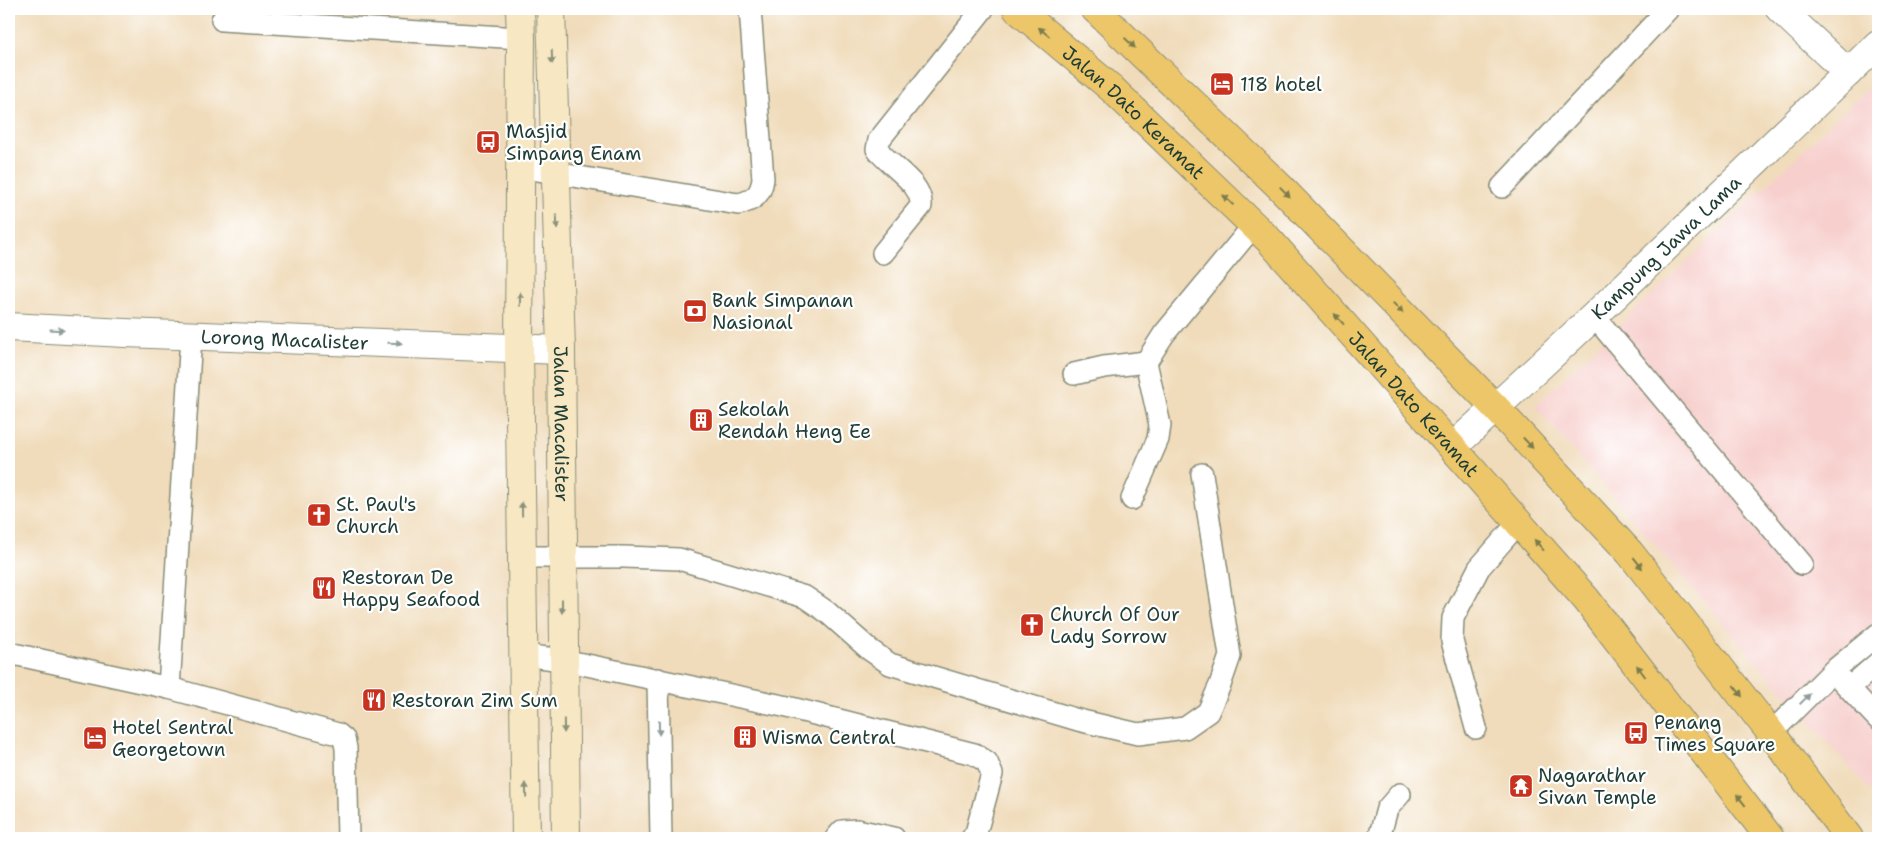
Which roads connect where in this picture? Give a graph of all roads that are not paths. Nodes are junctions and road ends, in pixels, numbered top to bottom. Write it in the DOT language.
graph roads {
  1 [pos="520,9"];
  2 [pos="551,9"];
  3 [pos="750,9"];
  4 [pos="984,9"];
  5 [pos="1017,9"];
  6 [pos="1095,9"];
  7 [pos="1668,9"];
  8 [pos="1780,9"];
  9 [pos="222,20"];
  10 [pos="521,38"];
  11 [pos="1878,44"];
  12 [pos="1848,73"];
  13 [pos="520,167"];
  14 [pos="556,173"];
  15 [pos="1502,187"];
  16 [pos="1254,225"];
  17 [pos="883,253"];
  18 [pos="1594,316"];
  19 [pos="9,327"];
  20 [pos="191,336"];
  21 [pos="519,348"];
  22 [pos="561,350"];
  23 [pos="1146,362"];
  24 [pos="1074,374"];
  25 [pos="1495,407"];
  26 [pos="1453,447"];
  27 [pos="1202,474"];
  28 [pos="1132,499"];
  29 [pos="1519,522"];
  30 [pos="522,557"];
  31 [pos="562,557"];
  32 [pos="1802,564"];
  33 [pos="1878,634"];
  34 [pos="9,652"];
  35 [pos="523,655"];
  36 [pos="563,660"];
  37 [pos="1878,663"];
  38 [pos="1833,671"];
  39 [pos="658,679"];
  40 [pos="169,688"];
  41 [pos="1849,688"];
  42 [pos="1878,719"];
  43 [pos="1476,728"];
  44 [pos="1771,733"];
  45 [pos="1400,794"];
  46 [pos="348,838"];
  47 [pos="526,838"];
  48 [pos="566,838"];
  49 [pos="661,838"];
  50 [pos="836,838"];
  51 [pos="894,838"];
  52 [pos="972,838"];
  53 [pos="1379,838"];
  54 [pos="1770,838"];
  55 [pos="1849,838"];
  1 -- 10 [label="main road, Jalan Macalister"];
  2 -- 14 [label="main road, Jalan Macalister, one-way"];
  3 -- 14 [label="lane"];
  4 -- 17 [label="lane"];
  16 -- 5 [label="main road, Jalan Dato Keramat, one-way"];
  6 -- 25 [label="main road, one-way"];
  7 -- 15 [label="lane"];
  8 -- 12 [label="street"];
  9 -- 10 [label="lane"];
  10 -- 13 [label="main road, Jalan Macalister"];
  11 -- 12 [label="street, Kampung Jawa Lama"];
  12 -- 18 [label="street, Kampung Jawa Lama"];
  13 -- 14 [label="lane"];
  21 -- 13 [label="main road, Jalan Macalister, one-way"];
  14 -- 22 [label="main road, Jalan Macalister, one-way"];
  16 -- 23 [label="lane"];
  26 -- 16 [label="main road, Jalan Dato Keramat, one-way"];
  18 -- 25 [label="street, Kampung Jawa Lama"];
  18 -- 32 [label="lane"];
  19 -- 20 [label="street, Lorong Macalister, one-way"];
  20 -- 21 [label="street, Lorong Macalister, one-way"];
  20 -- 40 [label="lane"];
  21 -- 22 [label="street, Lorong Macalister"];
  30 -- 21 [label="main road, Jalan Macalister, one-way"];
  22 -- 31 [label="main road, Jalan Macalister"];
  23 -- 24 [label="lane"];
  23 -- 28 [label="lane"];
  25 -- 26 [label="street, Kampung Jawa Lama"];
  25 -- 44 [label="main road, one-way"];
  26 -- 29 [label="main road, Jalan Dato Keramat"];
  27 -- 31 [label="lane"];
  29 -- 43 [label="lane"];
  54 -- 29 [label="main road, Jalan Dato Keramat, one-way"];
  30 -- 31 [label="lane"];
  30 -- 35 [label="main road, Jalan Macalister"];
  31 -- 36 [label="main road, Jalan Macalister, one-way"];
  33 -- 38 [label="lane"];
  34 -- 40 [label="lane"];
  35 -- 36 [label="lane"];
  47 -- 35 [label="main road, Jalan Macalister, one-way"];
  36 -- 39 [label="lane"];
  36 -- 48 [label="main road, Jalan Macalister, one-way"];
  37 -- 41 [label="lane"];
  38 -- 41 [label="lane"];
  44 -- 38 [label="lane, one-way"];
  39 -- 49 [label="lane, one-way"];
  39 -- 52 [label="lane"];
  40 -- 46 [label="lane"];
  41 -- 42 [label="lane"];
  44 -- 55 [label="main road"];
  45 -- 53 [label="lane"];
  50 -- 51 [label="lane"];
}
